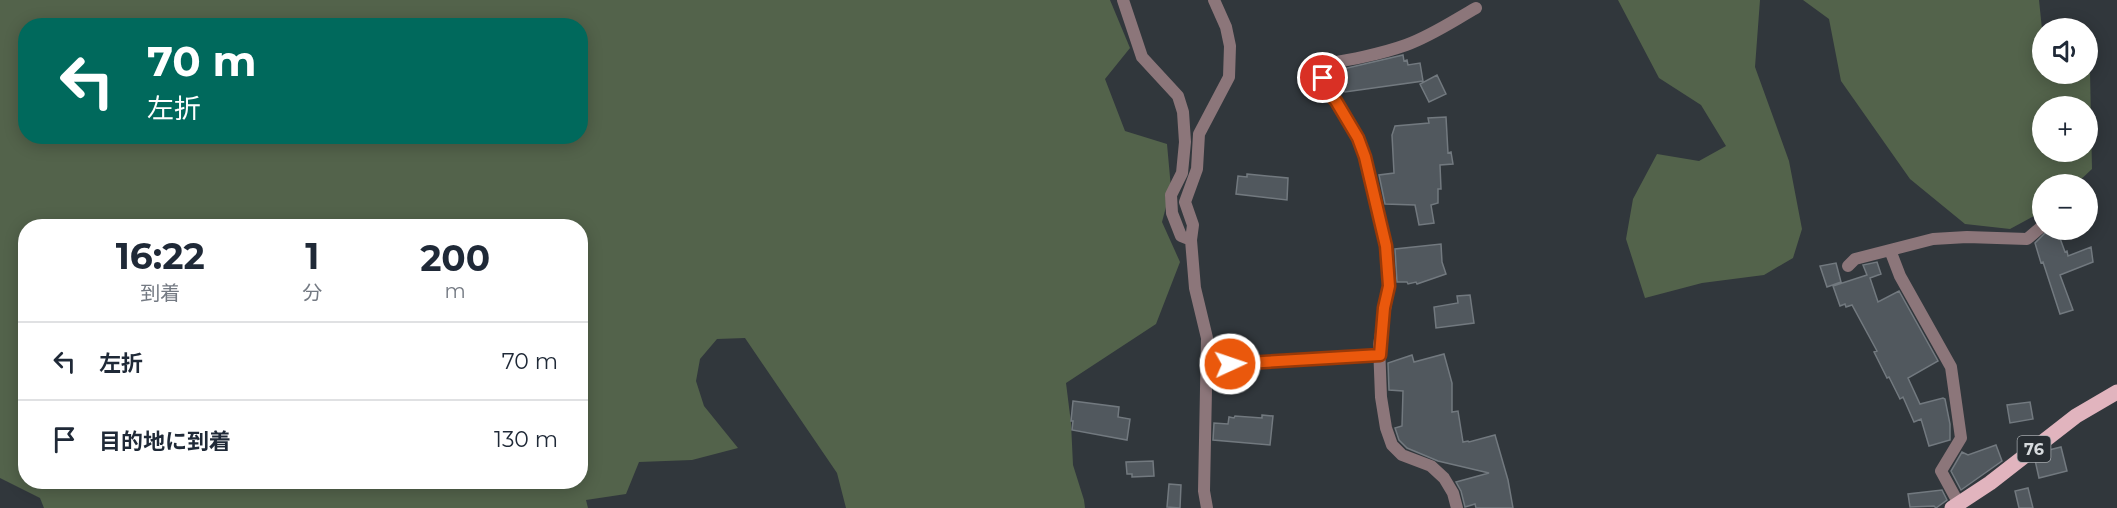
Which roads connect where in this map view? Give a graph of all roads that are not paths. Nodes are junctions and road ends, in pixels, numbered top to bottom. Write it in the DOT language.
graph roads {
  1 [pos="1123,0"];
  2 [pos="1214,0"];
  3 [pos="1476,8"];
  4 [pos="2032,235"];
  5 [pos="1191,240"];
  6 [pos="1890,250"];
  7 [pos="1848,266"];
  8 [pos="1380,355"];
  9 [pos="1208,365"];
  10 [pos="2117,392"];
  11 [pos="1955,506"];
  12 [pos="1208,508"];
  13 [pos="1457,508"];
  1 -- 5 [label="street"];
  2 -- 5 [label="street"];
  3 -- 8 [label="street"];
  4 -- 6 [label="street"];
  5 -- 9 [label="street"];
  6 -- 7 [label="street"];
  6 -- 11 [label="street"];
  8 -- 9 [label="street"];
  8 -- 13 [label="street"];
  9 -- 12 [label="street"];
  10 -- 11 [label="main road, 76"];
}
